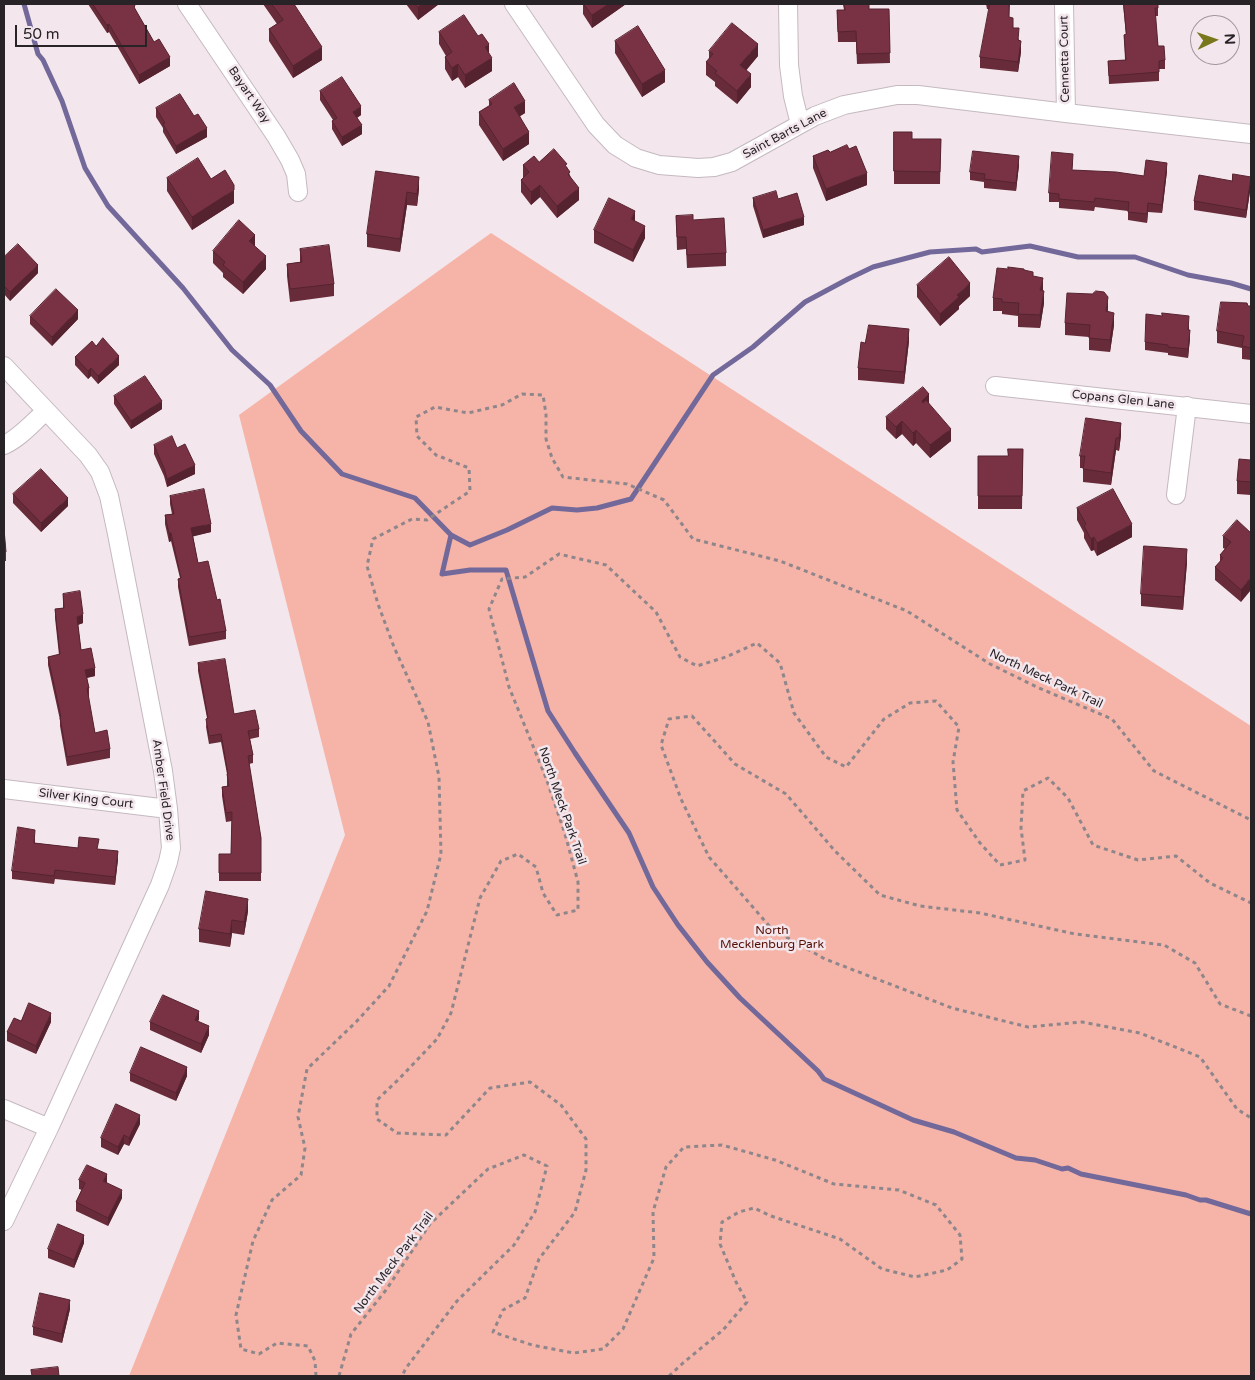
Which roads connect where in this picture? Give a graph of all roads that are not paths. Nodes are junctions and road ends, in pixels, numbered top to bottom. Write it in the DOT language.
graph roads {
  1 [pos="187,4"];
  2 [pos="514,4"];
  3 [pos="788,4"];
  4 [pos="1064,4"];
  5 [pos="1066,113"];
  6 [pos="800,124"];
  7 [pos="1251,134"];
  8 [pos="298,192"];
  9 [pos="4,366"];
  10 [pos="995,386"];
  11 [pos="1187,406"];
  12 [pos="46,411"];
  13 [pos="1251,414"];
  14 [pos="4,445"];
  15 [pos="1176,496"];
  16 [pos="4,789"];
  17 [pos="168,808"];
  18 [pos="4,1108"];
  19 [pos="49,1128"];
  20 [pos="4,1222"];
  1 -- 8 [label="street, Bayart Way"];
  2 -- 6 [label="street, Saint Barts Lane"];
  3 -- 6 [label="street"];
  4 -- 5 [label="street, Cennetta Court"];
  5 -- 6 [label="street, Saint Barts Lane"];
  5 -- 7 [label="street, Saint Barts Lane"];
  9 -- 12 [label="street, Amber Field Drive"];
  10 -- 11 [label="street, Copans Glen Lane"];
  11 -- 13 [label="street, Copans Glen Lane"];
  11 -- 15 [label="street"];
  12 -- 14 [label="street"];
  12 -- 17 [label="street, Amber Field Drive"];
  16 -- 17 [label="street, Silver King Court"];
  17 -- 19 [label="street, Amber Field Drive"];
  18 -- 19 [label="street"];
  19 -- 20 [label="street, Amber Field Drive"];
}
